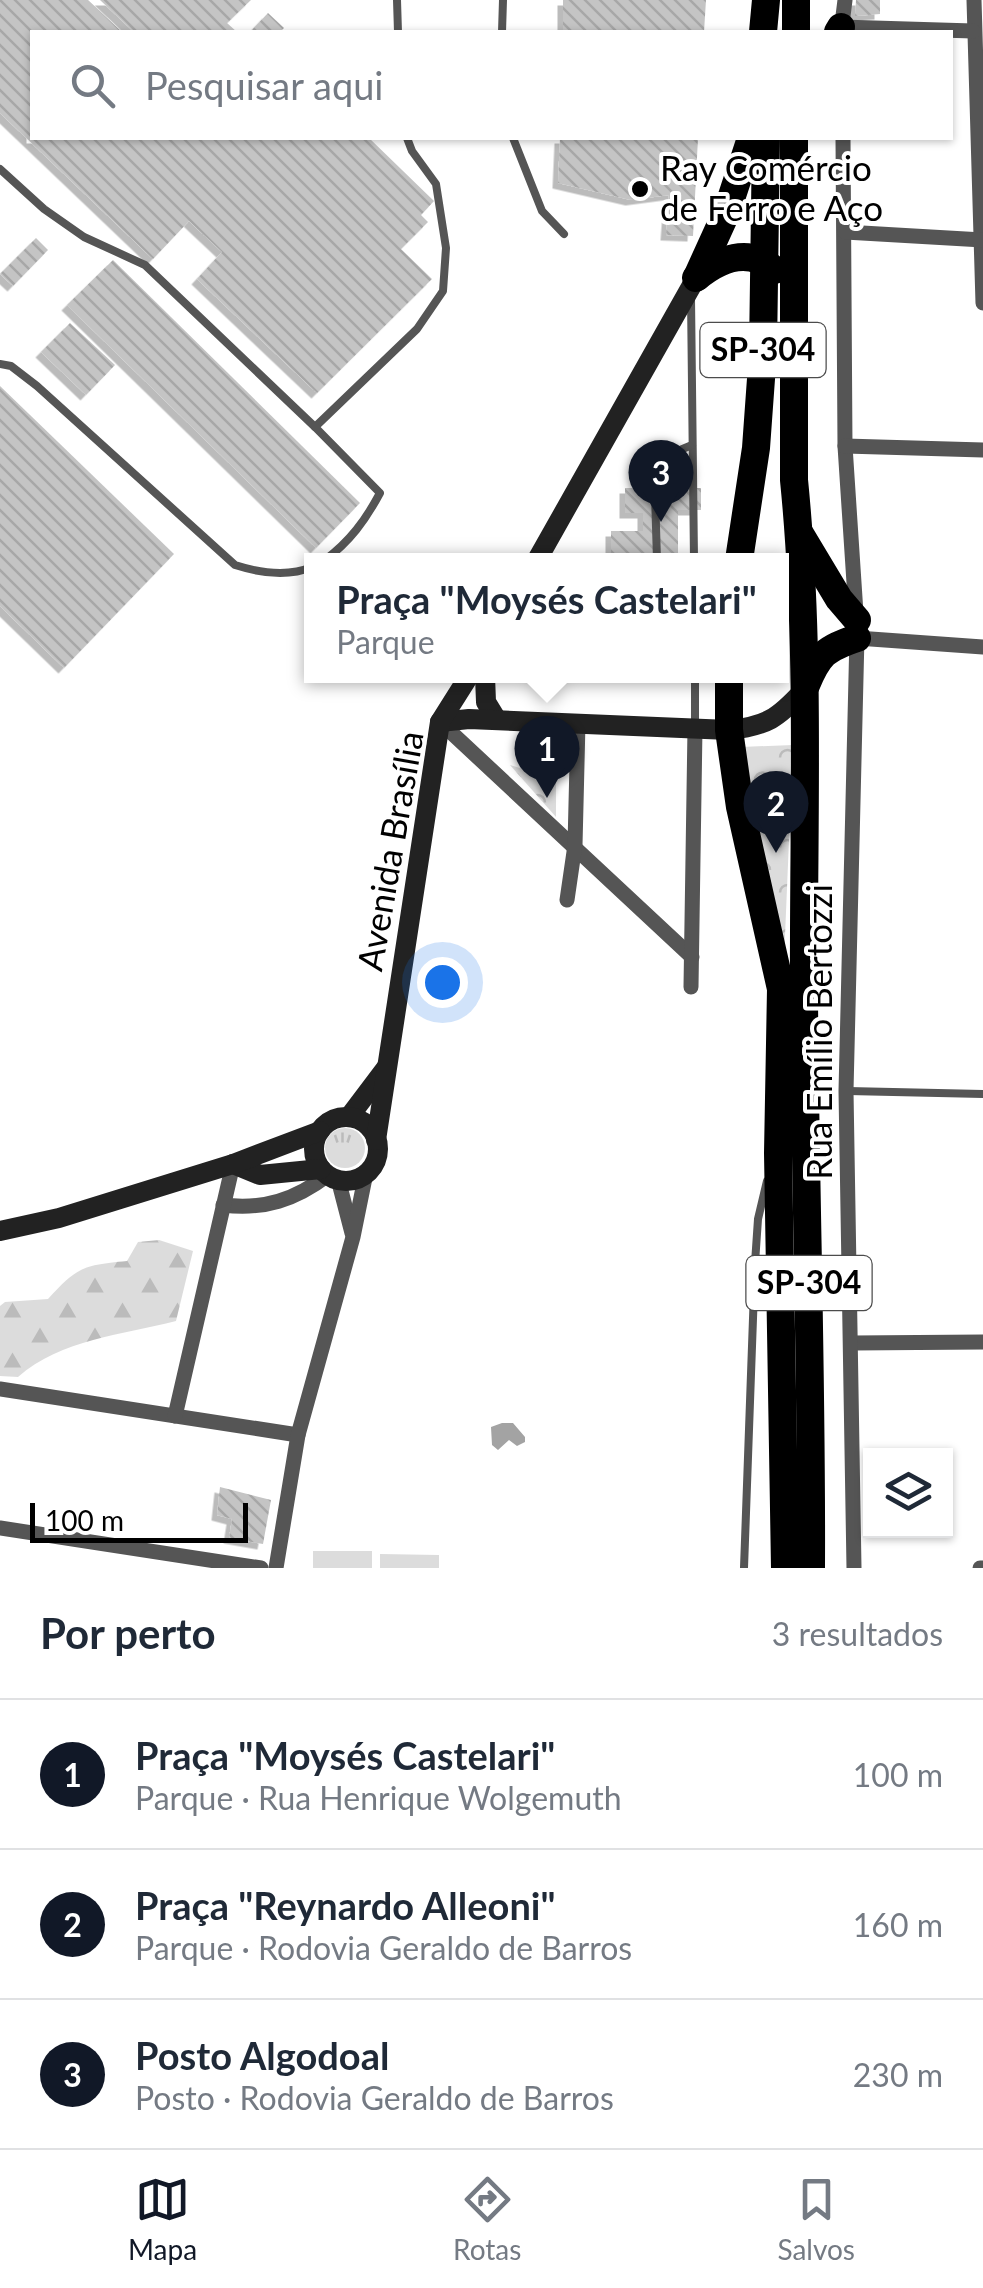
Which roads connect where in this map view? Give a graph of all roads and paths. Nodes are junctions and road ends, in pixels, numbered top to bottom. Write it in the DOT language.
graph roads {
  1 [pos="397,0"];
  2 [pos="502,0"];
  3 [pos="768,0"];
  4 [pos="796,0"];
  5 [pos="974,0"];
  6 [pos="841,23"];
  7 [pos="398,30"];
  8 [pos="502,30"];
  9 [pos="766,30"];
  10 [pos="796,30"];
  11 [pos="973,30"];
  12 [pos="408,140"];
  13 [pos="514,140"];
  14 [pos="750,140"];
  15 [pos="766,140"];
  16 [pos="794,140"];
  17 [pos="843,140"];
  18 [pos="0,169"];
  19 [pos="845,232"];
  20 [pos="564,234"];
  21 [pos="982,238"];
  22 [pos="763,262"];
  23 [pos="694,284"];
  24 [pos="983,303"];
  25 [pos="0,364"];
  26 [pos="315,427"];
  27 [pos="692,446"];
  28 [pos="845,446"];
  29 [pos="983,450"];
  30 [pos="794,480"];
  31 [pos="800,532"];
  32 [pos="334,553"];
  33 [pos="541,553"];
  34 [pos="657,553"];
  35 [pos="694,553"];
  36 [pos="740,553"];
  37 [pos="304,570"];
  38 [pos="857,629"];
  39 [pos="983,647"];
  40 [pos="465,683"];
  41 [pos="485,683"];
  42 [pos="694,683"];
  43 [pos="729,683"];
  44 [pos="804,691"];
  45 [pos="497,720"];
  46 [pos="440,722"];
  47 [pos="578,724"];
  48 [pos="695,728"];
  49 [pos="730,730"];
  50 [pos="574,845"];
  51 [pos="567,900"];
  52 [pos="692,957"];
  53 [pos="691,987"];
  54 [pos="390,1062"];
  55 [pos="846,1091"];
  56 [pos="983,1094"];
  57 [pos="349,1117"];
  58 [pos="320,1131"];
  59 [pos="376,1140"];
  60 [pos="778,1153"];
  61 [pos="233,1164"];
  62 [pos="366,1173"];
  63 [pos="329,1175"];
  64 [pos="223,1206"];
  65 [pos="0,1231"];
  66 [pos="353,1236"];
  67 [pos="983,1342"];
  68 [pos="852,1343"];
  69 [pos="0,1389"];
  70 [pos="175,1416"];
  71 [pos="298,1435"];
  72 [pos="0,1528"];
  73 [pos="260,1568"];
  74 [pos="276,1568"];
  75 [pos="744,1568"];
  76 [pos="785,1568"];
  77 [pos="811,1568"];
  78 [pos="854,1568"];
  1 -- 7 [label="lane"];
  2 -- 8 [label="lane"];
  3 -- 9 [label="highway"];
  4 -- 10 [label="highway"];
  5 -- 11 [label="street"];
  6 -- 11 [label="street"];
  11 -- 21 [label="street"];
  12 -- 26 [label="lane"];
  13 -- 20 [label="lane"];
  14 -- 23 [label="highway"];
  15 -- 22 [label="highway, SP-304"];
  16 -- 30 [label="highway, SP-304"];
  17 -- 19 [label="street, Rua Emílio Bertozzi"];
  18 -- 26 [label="lane"];
  19 -- 21 [label="street"];
  19 -- 28 [label="street, Rua Emílio Bertozzi"];
  21 -- 24 [label="street"];
  22 -- 23 [label="highway"];
  22 -- 30 [label="highway"];
  22 -- 36 [label="highway, SP-304"];
  23 -- 27 [label="lane"];
  23 -- 33 [label="main road"];
  25 -- 37 [label="lane"];
  26 -- 32 [label="lane"];
  27 -- 34 [label="lane"];
  27 -- 35 [label="lane"];
  28 -- 29 [label="street"];
  28 -- 38 [label="street, Rua Emílio Bertozzi"];
  30 -- 31 [label="highway, SP-304"];
  31 -- 38 [label="highway"];
  31 -- 44 [label="highway, SP-304"];
  38 -- 39 [label="street"];
  38 -- 44 [label="highway"];
  38 -- 55 [label="street, Rua Emílio Bertozzi"];
  40 -- 46 [label="main road"];
  41 -- 45 [label="main road"];
  42 -- 48 [label="lane"];
  43 -- 49 [label="highway, SP-304"];
  44 -- 49 [label="main road, Avenida Brasília"];
  44 -- 77 [label="highway, SP-304"];
  45 -- 46 [label="main road, Avenida Brasília"];
  45 -- 47 [label="main road, Avenida Brasília"];
  46 -- 50 [label="street"];
  46 -- 54 [label="main road, Avenida Brasília"];
  47 -- 48 [label="main road, Avenida Brasília"];
  47 -- 50 [label="street"];
  48 -- 49 [label="main road, Avenida Brasília"];
  48 -- 52 [label="street"];
  49 -- 60 [label="highway, SP-304"];
  50 -- 51 [label="street"];
  50 -- 52 [label="street"];
  52 -- 53 [label="street"];
  54 -- 57 [label="main road, Avenida Brasília"];
  54 -- 59 [label="main road, Avenida Brasília"];
  55 -- 56 [label="lane"];
  55 -- 68 [label="street, Rua Emílio Bertozzi"];
  57 -- 58 [label="main road"];
  57 -- 59 [label="main road"];
  58 -- 61 [label="main road"];
  58 -- 63 [label="main road"];
  59 -- 62 [label="main road"];
  60 -- 75 [label="lane"];
  60 -- 76 [label="highway, SP-304"];
  61 -- 63 [label="main road"];
  61 -- 64 [label="street"];
  61 -- 65 [label="main road"];
  62 -- 63 [label="main road"];
  62 -- 66 [label="street"];
  63 -- 64 [label="street"];
  63 -- 66 [label="street"];
  64 -- 70 [label="street"];
  66 -- 71 [label="street"];
  67 -- 68 [label="street"];
  68 -- 78 [label="street, Rua Emílio Bertozzi"];
  69 -- 70 [label="street"];
  70 -- 71 [label="street"];
  71 -- 74 [label="street"];
  72 -- 73 [label="street"];
}
